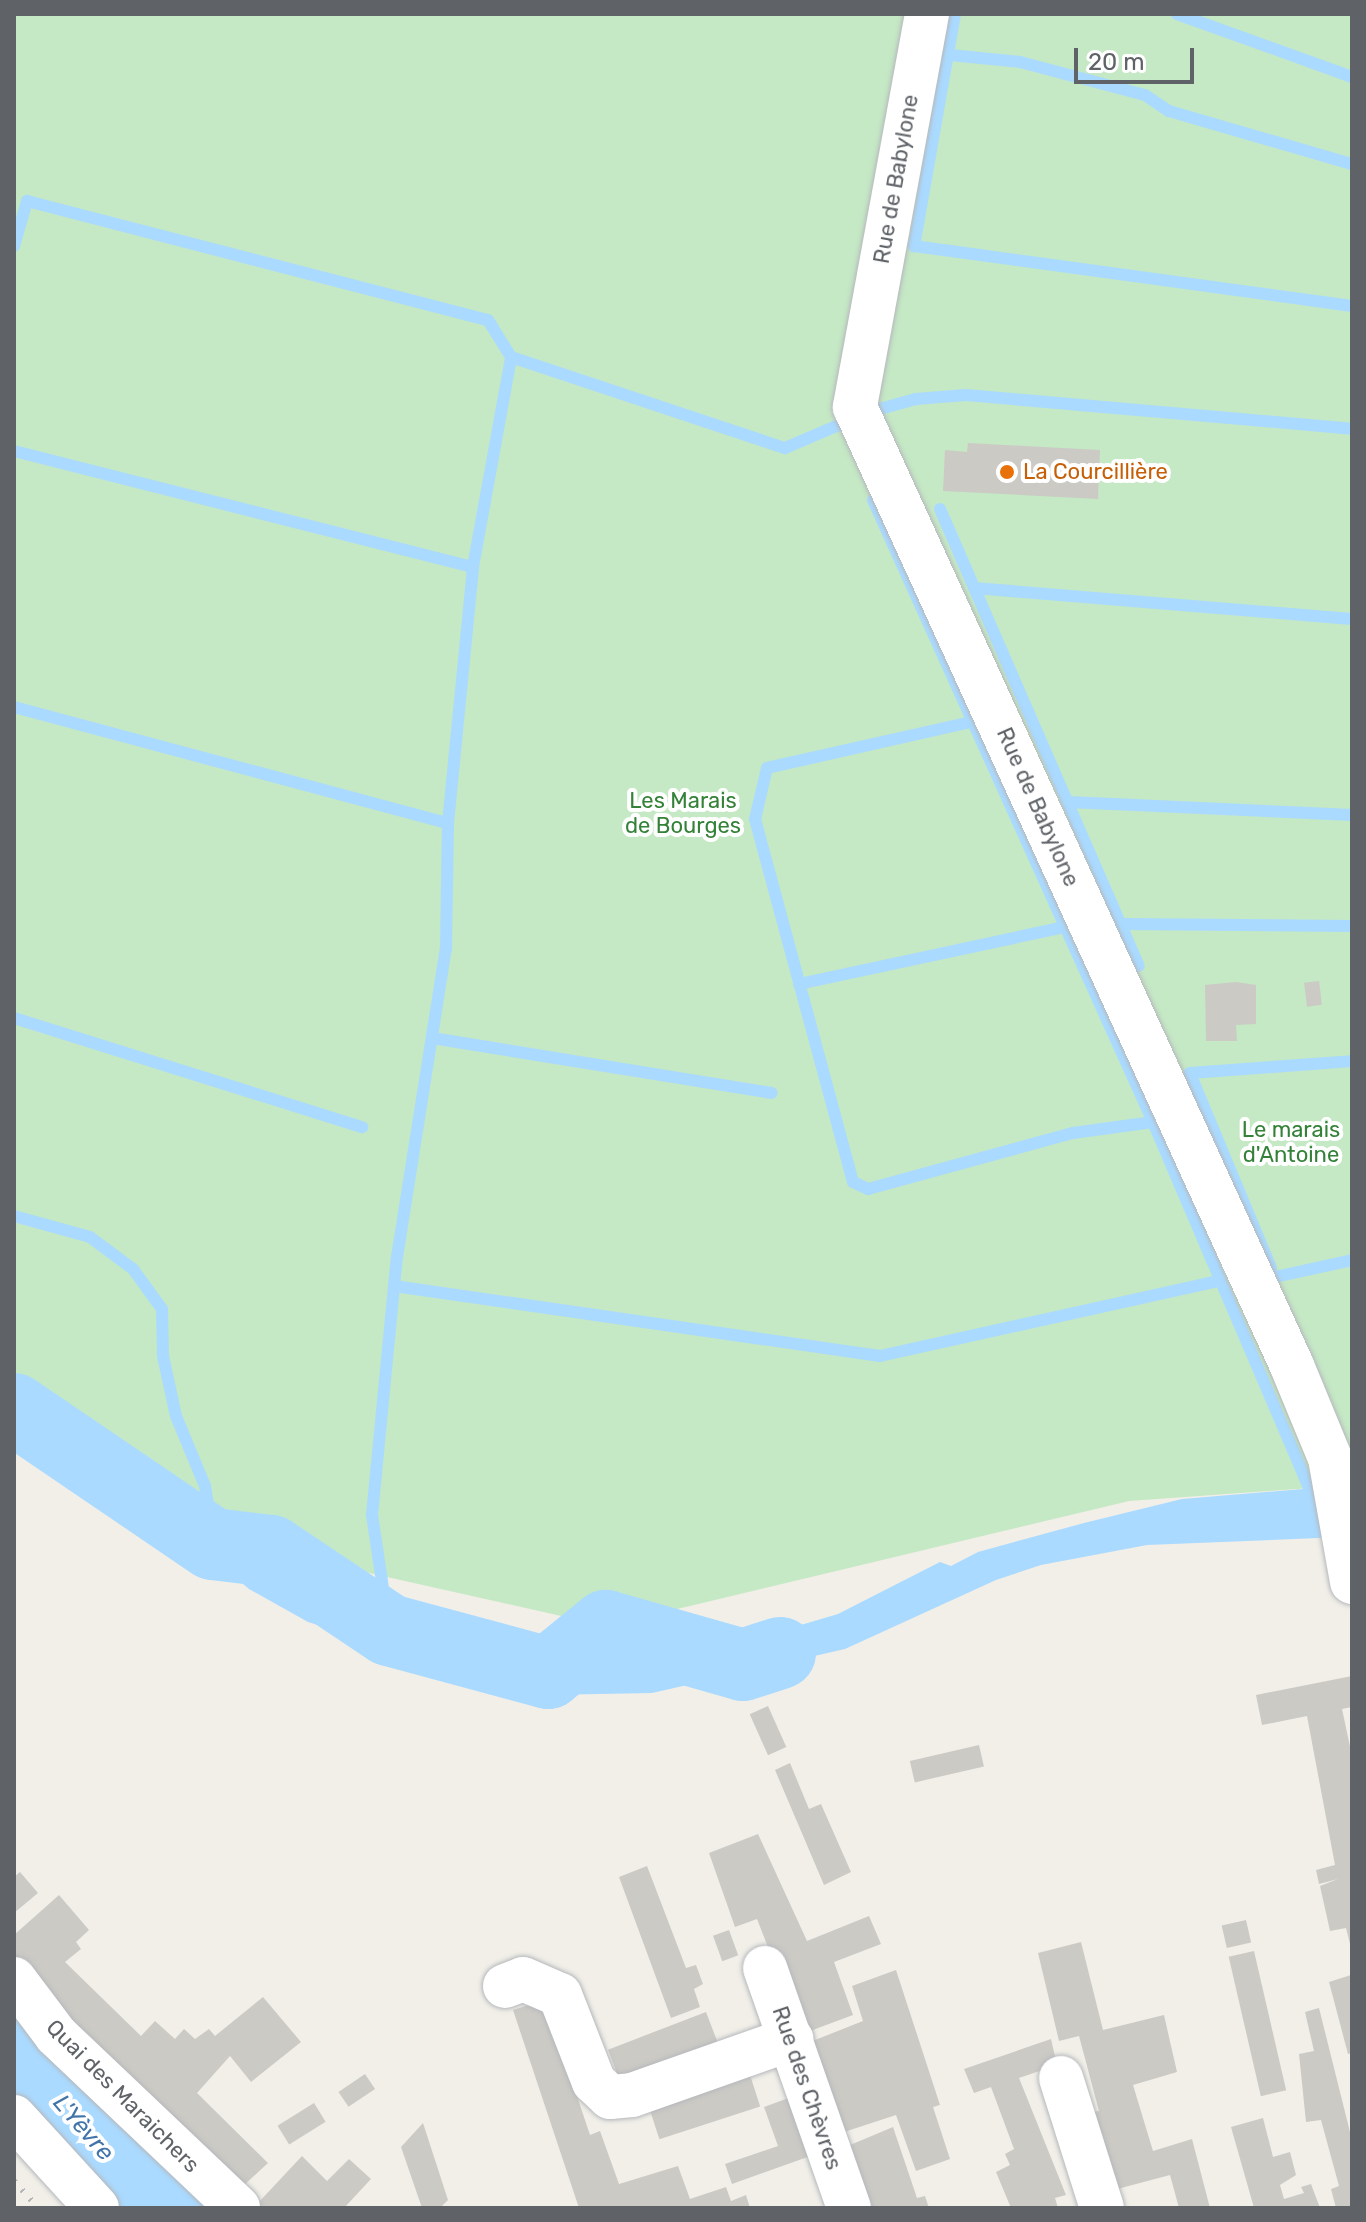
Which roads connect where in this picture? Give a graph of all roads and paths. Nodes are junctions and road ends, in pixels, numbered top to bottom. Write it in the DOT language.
graph roads {
  1 [pos="927,14"];
  2 [pos="1352,1582"];
  3 [pos="765,1968"];
  4 [pos="14,1979"];
  5 [pos="505,1986"];
  6 [pos="791,2039"];
  7 [pos="1061,2078"];
  8 [pos="14,2117"];
  9 [pos="97,2208"];
  10 [pos="238,2208"];
  11 [pos="849,2208"];
  12 [pos="1102,2208"];
  1 -- 2 [label="street, Rue de Babylone"];
  3 -- 6 [label="street, Rue des Chèvres"];
  4 -- 10 [label="street, Quai des Maraichers"];
  5 -- 6 [label="street"];
  6 -- 11 [label="street, Rue des Chèvres"];
  7 -- 12 [label="street"];
  8 -- 9 [label="street"];
}
